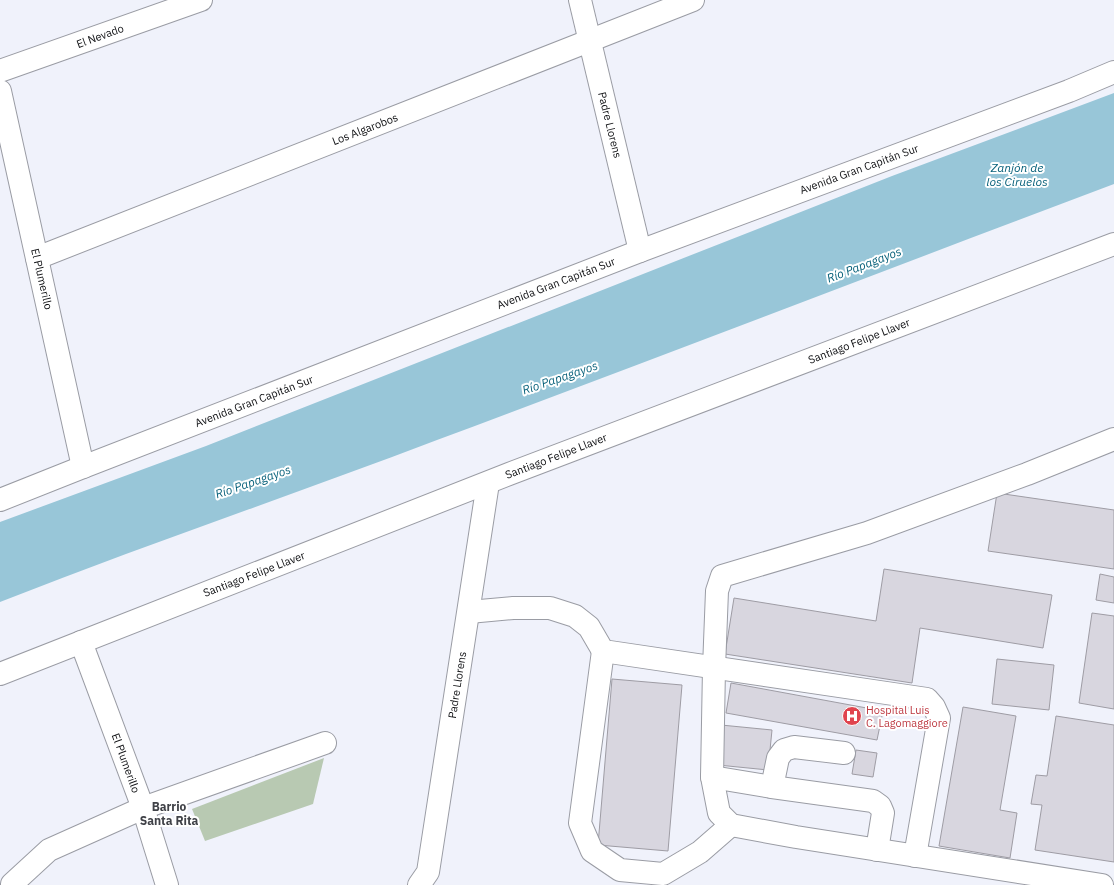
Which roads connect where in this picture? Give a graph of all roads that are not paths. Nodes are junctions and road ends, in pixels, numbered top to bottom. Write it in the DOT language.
graph roads {
  1 [pos="201,0"];
  2 [pos="580,0"];
  3 [pos="693,0"];
  4 [pos="175,4"];
  5 [pos="589,41"];
  6 [pos="0,71"];
  7 [pos="1114,72"];
  8 [pos="0,91"];
  9 [pos="1114,244"];
  10 [pos="640,251"];
  11 [pos="37,258"];
  12 [pos="1114,439"];
  13 [pos="84,467"];
  14 [pos="488,483"];
  15 [pos="0,500"];
  16 [pos="468,612"];
  17 [pos="81,642"];
  18 [pos="603,651"];
  19 [pos="714,668"];
  20 [pos="0,674"];
  21 [pos="325,743"];
  22 [pos="844,753"];
  23 [pos="712,777"];
  24 [pos="772,787"];
  25 [pos="143,808"];
  26 [pos="731,825"];
  27 [pos="876,850"];
  28 [pos="915,856"];
  29 [pos="12,884"];
  30 [pos="167,885"];
  31 [pos="419,885"];
  32 [pos="1102,885"];
  1 -- 4 [label="street, El Nevado"];
  2 -- 5 [label="street, Padre Llorens"];
  3 -- 5 [label="street, Los Algarobos"];
  4 -- 6 [label="street, El Nevado"];
  5 -- 10 [label="street, Padre Llorens"];
  5 -- 11 [label="street, Los Algarobos"];
  7 -- 10 [label="street, Avenida Gran Capitán Sur"];
  8 -- 11 [label="street, El Plumerillo"];
  9 -- 14 [label="street, Santiago Felipe Llaver"];
  10 -- 13 [label="street, Avenida Gran Capitán Sur"];
  11 -- 13 [label="street, El Plumerillo"];
  12 -- 19 [label="street"];
  13 -- 15 [label="street, Avenida Gran Capitán Sur"];
  14 -- 16 [label="street, Padre Llorens"];
  14 -- 17 [label="street, Santiago Felipe Llaver"];
  16 -- 18 [label="street"];
  16 -- 31 [label="street, Padre Llorens"];
  17 -- 20 [label="street, Santiago Felipe Llaver"];
  17 -- 25 [label="street, El Plumerillo"];
  18 -- 19 [label="street"];
  18 -- 26 [label="street"];
  19 -- 23 [label="street"];
  19 -- 28 [label="street"];
  21 -- 25 [label="street"];
  22 -- 24 [label="street"];
  23 -- 24 [label="street"];
  23 -- 26 [label="street"];
  24 -- 27 [label="street"];
  25 -- 29 [label="street"];
  25 -- 30 [label="street, El Plumerillo"];
  26 -- 27 [label="street"];
  27 -- 28 [label="street"];
  28 -- 32 [label="street"];
}
